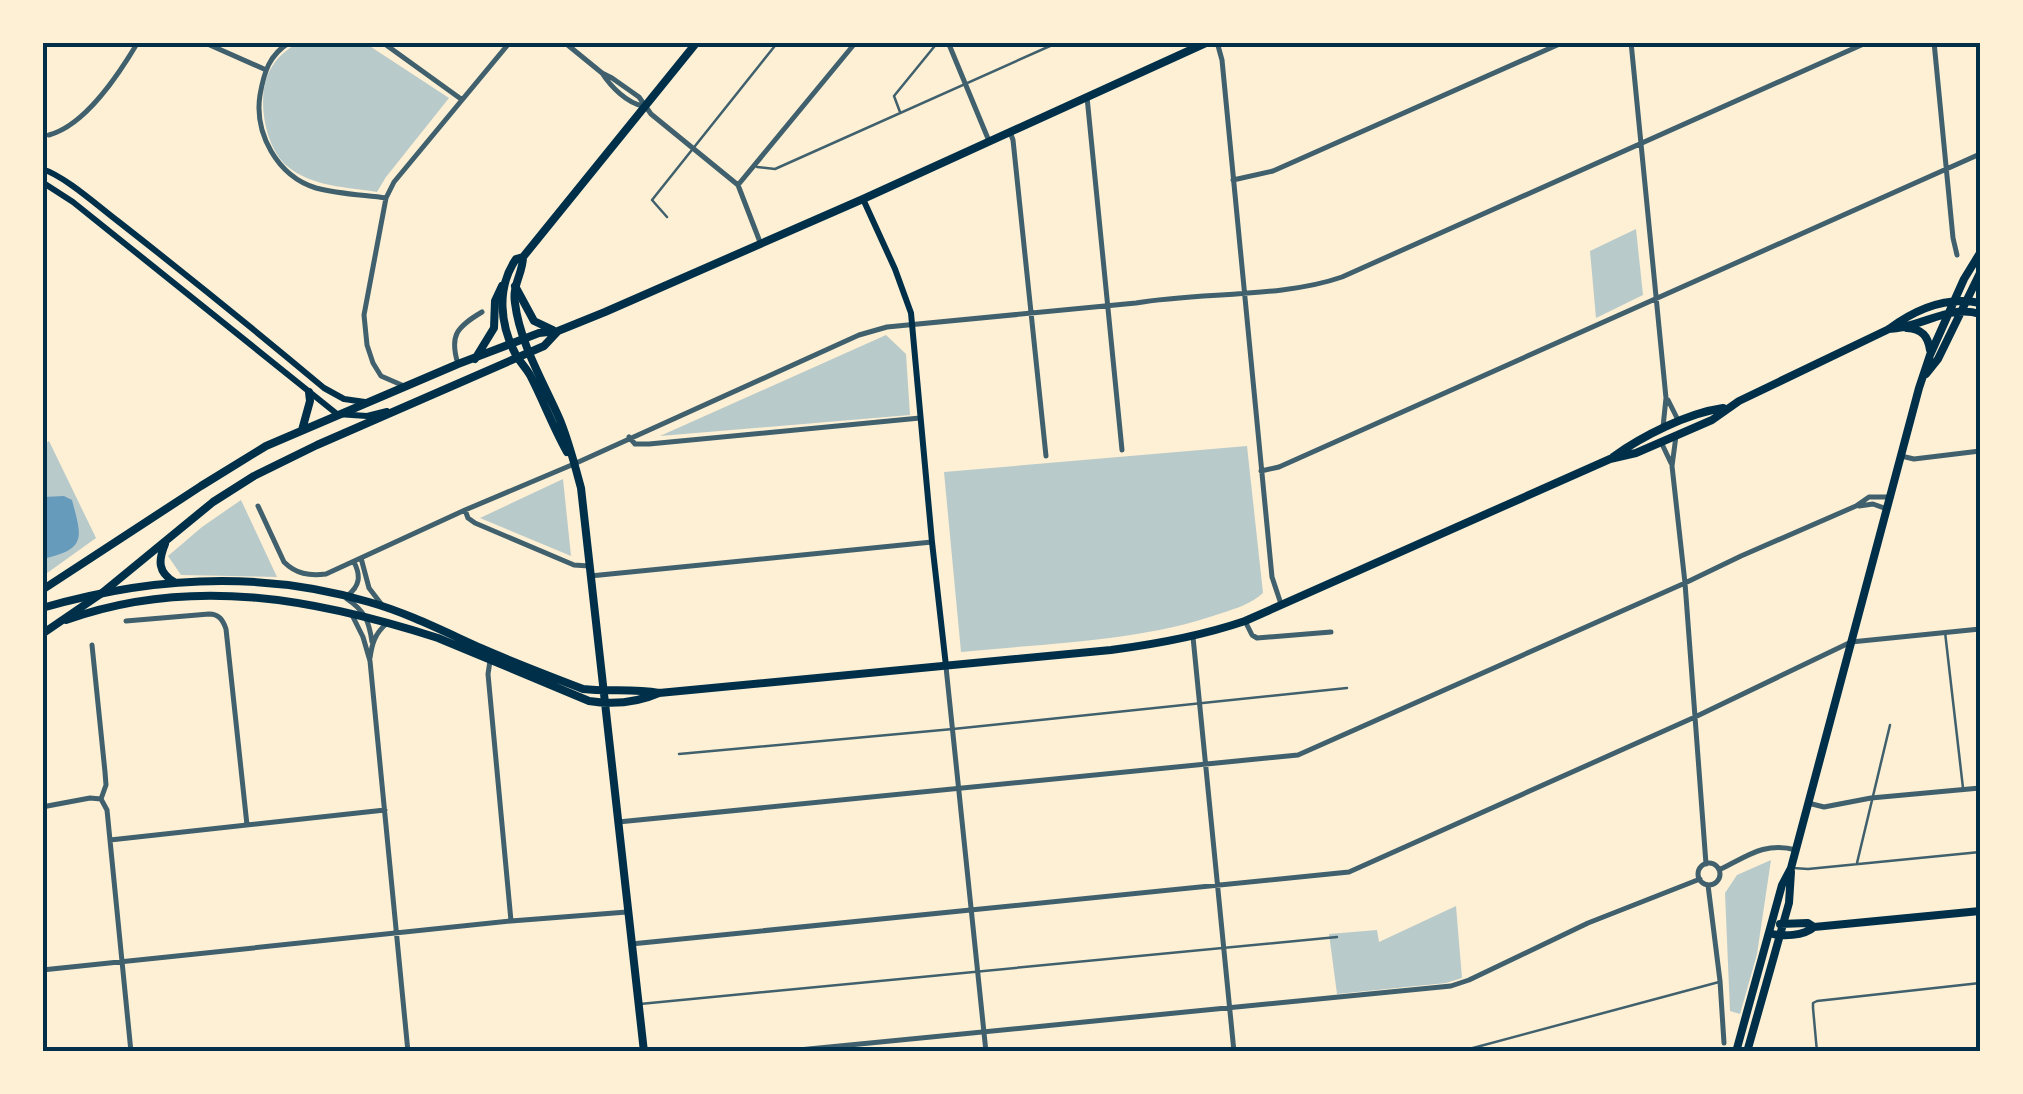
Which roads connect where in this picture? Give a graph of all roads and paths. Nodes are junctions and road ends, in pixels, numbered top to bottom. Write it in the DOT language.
graph roads {
  1 [pos="138,42"];
  2 [pos="203,42"];
  3 [pos="290,42"];
  4 [pos="382,42"];
  5 [pos="510,42"];
  6 [pos="564,42"];
  7 [pos="697,42"];
  8 [pos="778,42"];
  9 [pos="856,42"];
  10 [pos="938,42"];
  11 [pos="948,42"];
  12 [pos="1059,42"];
  13 [pos="1208,42"];
  14 [pos="1217,42"];
  15 [pos="1564,42"];
  16 [pos="1630,42"];
  17 [pos="1868,42"];
  18 [pos="1934,42"];
  19 [pos="264,69"];
  20 [pos="966,84"];
  21 [pos="1087,97"];
  22 [pos="460,99"];
  23 [pos="646,106"];
  24 [pos="900,113"];
  25 [pos="1010,132"];
  26 [pos="49,136"];
  27 [pos="990,141"];
  28 [pos="1641,144"];
  29 [pos="694,148"];
  30 [pos="1980,154"];
  31 [pos="753,167"];
  32 [pos="45,168"];
  33 [pos="1946,170"];
  34 [pos="1232,180"];
  35 [pos="45,183"];
  36 [pos="738,185"];
  37 [pos="386,198"];
  38 [pos="863,199"];
  39 [pos="668,217"];
  40 [pos="760,242"];
  41 [pos="1980,252"];
  42 [pos="1958,255"];
  43 [pos="523,257"];
  44 [pos="1980,273"];
  45 [pos="502,286"];
  46 [pos="515,286"];
  47 [pos="1243,292"];
  48 [pos="1657,299"];
  49 [pos="1955,300"];
  50 [pos="1967,300"];
  51 [pos="1980,304"];
  52 [pos="1108,306"];
  53 [pos="1962,310"];
  54 [pos="482,312"];
  55 [pos="1950,312"];
  56 [pos="233,313"];
  57 [pos="1030,313"];
  58 [pos="1980,314"];
  59 [pos="226,323"];
  60 [pos="912,325"];
  61 [pos="1906,328"];
  62 [pos="1889,329"];
  63 [pos="558,331"];
  64 [pos="525,339"];
  65 [pos="511,344"];
  66 [pos="530,352"];
  67 [pos="1930,355"];
  68 [pos="475,358"];
  69 [pos="518,358"];
  70 [pos="458,364"];
  71 [pos="1923,379"];
  72 [pos="404,386"];
  73 [pos="309,392"];
  74 [pos="1666,398"];
  75 [pos="366,402"];
  76 [pos="1727,407"];
  77 [pos="398,409"];
  78 [pos="337,414"];
  79 [pos="920,418"];
  80 [pos="1680,422"];
  81 [pos="1662,429"];
  82 [pos="302,430"];
  83 [pos="1676,436"];
  84 [pos="629,437"];
  85 [pos="1662,442"];
  86 [pos="1122,450"];
  87 [pos="1980,451"];
  88 [pos="1046,456"];
  89 [pos="1900,456"];
  90 [pos="1610,459"];
  91 [pos="574,464"];
  92 [pos="1672,466"];
  93 [pos="1261,471"];
  94 [pos="1890,497"];
  95 [pos="258,506"];
  96 [pos="1856,506"];
  97 [pos="1886,509"];
  98 [pos="464,510"];
  99 [pos="166,540"];
  100 [pos="932,542"];
  101 [pos="357,560"];
  102 [pos="589,571"];
  103 [pos="174,582"];
  104 [pos="1685,583"];
  105 [pos="42,590"];
  106 [pos="102,593"];
  107 [pos="344,596"];
  108 [pos="1281,604"];
  109 [pos="383,606"];
  110 [pos="42,608"];
  111 [pos="350,612"];
  112 [pos="366,616"];
  113 [pos="63,621"];
  114 [pos="1245,621"];
  115 [pos="126,622"];
  116 [pos="387,622"];
  117 [pos="1980,629"];
  118 [pos="1331,632"];
  119 [pos="1945,632"];
  120 [pos="42,634"];
  121 [pos="1193,637"];
  122 [pos="372,642"];
  123 [pos="1851,642"];
  124 [pos="92,645"];
  125 [pos="492,657"];
  126 [pos="370,661"];
  127 [pos="946,666"];
  128 [pos="1347,688"];
  129 [pos="605,691"];
  130 [pos="659,693"];
  131 [pos="1200,702"];
  132 [pos="606,704"];
  133 [pos="1695,717"];
  134 [pos="1890,725"];
  135 [pos="952,729"];
  136 [pos="680,754"];
  137 [pos="1207,765"];
  138 [pos="1980,788"];
  139 [pos="1963,789"];
  140 [pos="959,790"];
  141 [pos="1871,798"];
  142 [pos="101,799"];
  143 [pos="1808,803"];
  144 [pos="42,808"];
  145 [pos="384,810"];
  146 [pos="618,822"];
  147 [pos="247,824"];
  148 [pos="110,840"];
  149 [pos="1796,850"];
  150 [pos="1980,852"];
  151 [pos="1706,864"];
  152 [pos="1856,864"];
  153 [pos="1791,868"];
  154 [pos="1719,870"];
  155 [pos="1700,880"];
  156 [pos="1708,885"];
  157 [pos="1218,886"];
  158 [pos="972,910"];
  159 [pos="1980,911"];
  160 [pos="627,912"];
  161 [pos="511,921"];
  162 [pos="1772,922"];
  163 [pos="1782,924"];
  164 [pos="1814,927"];
  165 [pos="397,934"];
  166 [pos="1774,934"];
  167 [pos="1336,937"];
  168 [pos="631,944"];
  169 [pos="1224,948"];
  170 [pos="122,962"];
  171 [pos="42,970"];
  172 [pos="977,972"];
  173 [pos="1720,981"];
  174 [pos="1980,983"];
  175 [pos="638,1004"];
  176 [pos="1230,1008"];
  177 [pos="984,1032"];
  178 [pos="1724,1043"];
  179 [pos="131,1052"];
  180 [pos="408,1052"];
  181 [pos="644,1052"];
  182 [pos="778,1052"];
  183 [pos="986,1052"];
  184 [pos="1234,1052"];
  185 [pos="1458,1052"];
  186 [pos="1736,1052"];
  187 [pos="1746,1052"];
  188 [pos="1817,1052"];
  1 -- 26 [label="street"];
  2 -- 19 [label="street"];
  3 -- 19 [label="street"];
  4 -- 22 [label="street"];
  5 -- 22 [label="street"];
  6 -- 23 [label="street"];
  7 -- 23 [label="main road"];
  8 -- 29 [label="lane"];
  9 -- 31 [label="street"];
  10 -- 24 [label="lane"];
  11 -- 20 [label="street"];
  12 -- 20 [label="lane"];
  13 -- 21 [label="main road"];
  14 -- 34 [label="street"];
  15 -- 34 [label="street"];
  16 -- 28 [label="street"];
  17 -- 28 [label="street"];
  18 -- 33 [label="street"];
  19 -- 37 [label="street"];
  20 -- 24 [label="lane"];
  20 -- 27 [label="street"];
  21 -- 25 [label="main road"];
  21 -- 52 [label="street"];
  22 -- 37 [label="street"];
  23 -- 29 [label="street"];
  23 -- 43 [label="main road"];
  24 -- 31 [label="lane"];
  25 -- 27 [label="main road"];
  25 -- 57 [label="street"];
  27 -- 38 [label="main road"];
  28 -- 47 [label="street"];
  28 -- 48 [label="street"];
  29 -- 36 [label="street"];
  29 -- 39 [label="lane"];
  30 -- 33 [label="street"];
  31 -- 36 [label="street"];
  32 -- 56 [label="main road"];
  33 -- 42 [label="street"];
  33 -- 48 [label="street"];
  34 -- 47 [label="street"];
  35 -- 59 [label="main road"];
  36 -- 40 [label="street"];
  37 -- 72 [label="street"];
  38 -- 40 [label="main road"];
  38 -- 60 [label="main road"];
  40 -- 63 [label="main road"];
  41 -- 49 [label="main road"];
  43 -- 45 [label="main road"];
  43 -- 46 [label="main road"];
  44 -- 50 [label="main road"];
  45 -- 65 [label="main road"];
  45 -- 68 [label="main road"];
  46 -- 63 [label="main road"];
  46 -- 64 [label="main road"];
  47 -- 52 [label="street"];
  47 -- 93 [label="street"];
  48 -- 74 [label="street"];
  48 -- 93 [label="street"];
  49 -- 50 [label="main road"];
  49 -- 55 [label="main road"];
  49 -- 62 [label="main road"];
  50 -- 51 [label="main road"];
  50 -- 53 [label="main road"];
  52 -- 57 [label="street"];
  52 -- 86 [label="street"];
  53 -- 55 [label="main road"];
  53 -- 58 [label="main road"];
  53 -- 71 [label="main road"];
  54 -- 70 [label="street"];
  55 -- 61 [label="main road"];
  55 -- 67 [label="main road"];
  56 -- 59 [label="main road"];
  56 -- 75 [label="main road"];
  57 -- 60 [label="street"];
  57 -- 88 [label="street"];
  59 -- 73 [label="main road"];
  60 -- 79 [label="main road"];
  60 -- 84 [label="street"];
  61 -- 62 [label="main road"];
  61 -- 67 [label="main road"];
  62 -- 76 [label="main road"];
  63 -- 64 [label="main road"];
  63 -- 66 [label="main road"];
  64 -- 65 [label="main road"];
  64 -- 66 [label="main road"];
  65 -- 68 [label="main road"];
  65 -- 69 [label="main road"];
  66 -- 69 [label="main road"];
  66 -- 91 [label="main road"];
  67 -- 71 [label="main road"];
  68 -- 70 [label="main road"];
  69 -- 77 [label="main road"];
  69 -- 91 [label="main road"];
  70 -- 72 [label="main road"];
  71 -- 89 [label="main road"];
  72 -- 75 [label="main road"];
  73 -- 78 [label="main road"];
  73 -- 82 [label="main road"];
  74 -- 80 [label="street"];
  74 -- 81 [label="street"];
  75 -- 78 [label="main road"];
  76 -- 80 [label="main road"];
  76 -- 83 [label="main road"];
  77 -- 78 [label="main road"];
  77 -- 99 [label="main road"];
  78 -- 82 [label="main road"];
  79 -- 84 [label="street"];
  79 -- 100 [label="main road"];
  80 -- 81 [label="main road"];
  81 -- 90 [label="main road"];
  82 -- 105 [label="main road"];
  83 -- 85 [label="main road"];
  83 -- 92 [label="street"];
  84 -- 91 [label="street"];
  85 -- 90 [label="main road"];
  85 -- 92 [label="street"];
  87 -- 89 [label="street"];
  89 -- 94 [label="main road"];
  90 -- 108 [label="main road"];
  91 -- 98 [label="street"];
  91 -- 102 [label="main road"];
  92 -- 104 [label="street"];
  93 -- 108 [label="street"];
  94 -- 96 [label="street"];
  94 -- 97 [label="main road"];
  95 -- 101 [label="street"];
  96 -- 97 [label="street"];
  96 -- 104 [label="street"];
  97 -- 123 [label="main road"];
  98 -- 101 [label="street"];
  98 -- 102 [label="street"];
  99 -- 103 [label="main road"];
  99 -- 106 [label="main road"];
  100 -- 102 [label="street"];
  100 -- 127 [label="main road"];
  101 -- 107 [label="street"];
  101 -- 109 [label="street"];
  102 -- 129 [label="main road"];
  103 -- 106 [label="main road"];
  103 -- 107 [label="main road"];
  104 -- 133 [label="street"];
  104 -- 137 [label="street"];
  106 -- 110 [label="main road"];
  106 -- 113 [label="main road"];
  107 -- 109 [label="main road"];
  107 -- 112 [label="street"];
  108 -- 114 [label="main road"];
  109 -- 125 [label="main road"];
  111 -- 112 [label="main road"];
  111 -- 113 [label="main road"];
  111 -- 126 [label="street"];
  112 -- 116 [label="main road"];
  112 -- 122 [label="street"];
  113 -- 120 [label="main road"];
  114 -- 118 [label="street"];
  114 -- 121 [label="main road"];
  115 -- 147 [label="street"];
  116 -- 122 [label="street"];
  116 -- 125 [label="main road"];
  117 -- 119 [label="street"];
  119 -- 123 [label="street"];
  119 -- 139 [label="lane"];
  121 -- 127 [label="main road"];
  121 -- 131 [label="street"];
  122 -- 126 [label="street"];
  123 -- 133 [label="street"];
  123 -- 143 [label="main road"];
  124 -- 142 [label="street"];
  125 -- 129 [label="main road"];
  125 -- 132 [label="main road"];
  125 -- 161 [label="street"];
  126 -- 145 [label="street"];
  127 -- 130 [label="main road"];
  127 -- 135 [label="street"];
  128 -- 131 [label="lane"];
  129 -- 130 [label="main road"];
  129 -- 132 [label="main road"];
  130 -- 132 [label="main road"];
  131 -- 135 [label="lane"];
  131 -- 137 [label="street"];
  132 -- 146 [label="main road"];
  133 -- 151 [label="street"];
  133 -- 157 [label="street"];
  134 -- 141 [label="lane"];
  135 -- 136 [label="lane"];
  135 -- 140 [label="street"];
  137 -- 140 [label="street"];
  137 -- 157 [label="street"];
  138 -- 139 [label="street"];
  139 -- 141 [label="street"];
  140 -- 146 [label="street"];
  140 -- 158 [label="street"];
  141 -- 143 [label="street"];
  141 -- 152 [label="lane"];
  142 -- 144 [label="street"];
  142 -- 148 [label="street"];
  143 -- 149 [label="main road"];
  145 -- 147 [label="street"];
  145 -- 165 [label="street"];
  146 -- 160 [label="main road"];
  147 -- 148 [label="street"];
  148 -- 170 [label="street"];
  149 -- 153 [label="main road"];
  149 -- 154 [label="street"];
  150 -- 152 [label="lane"];
  151 -- 154 [label="street"];
  151 -- 155 [label="street"];
  152 -- 153 [label="lane"];
  153 -- 162 [label="main road"];
  153 -- 163 [label="main road"];
  154 -- 156 [label="street"];
  155 -- 156 [label="street"];
  155 -- 176 [label="street"];
  156 -- 173 [label="street"];
  157 -- 158 [label="street"];
  157 -- 169 [label="street"];
  158 -- 168 [label="street"];
  158 -- 172 [label="street"];
  159 -- 164 [label="main road"];
  160 -- 161 [label="street"];
  160 -- 168 [label="main road"];
  161 -- 165 [label="street"];
  162 -- 163 [label="main road"];
  162 -- 166 [label="main road"];
  163 -- 164 [label="main road"];
  163 -- 166 [label="main road"];
  164 -- 166 [label="main road"];
  165 -- 170 [label="street"];
  165 -- 180 [label="street"];
  166 -- 186 [label="main road"];
  166 -- 187 [label="main road"];
  167 -- 169 [label="lane"];
  168 -- 175 [label="main road"];
  169 -- 172 [label="lane"];
  169 -- 176 [label="street"];
  170 -- 171 [label="street"];
  170 -- 179 [label="street"];
  172 -- 175 [label="lane"];
  172 -- 177 [label="street"];
  173 -- 178 [label="street"];
  173 -- 185 [label="lane"];
  174 -- 188 [label="lane"];
  175 -- 181 [label="main road"];
  176 -- 177 [label="street"];
  176 -- 184 [label="street"];
  177 -- 182 [label="street"];
  177 -- 183 [label="street"];
}
